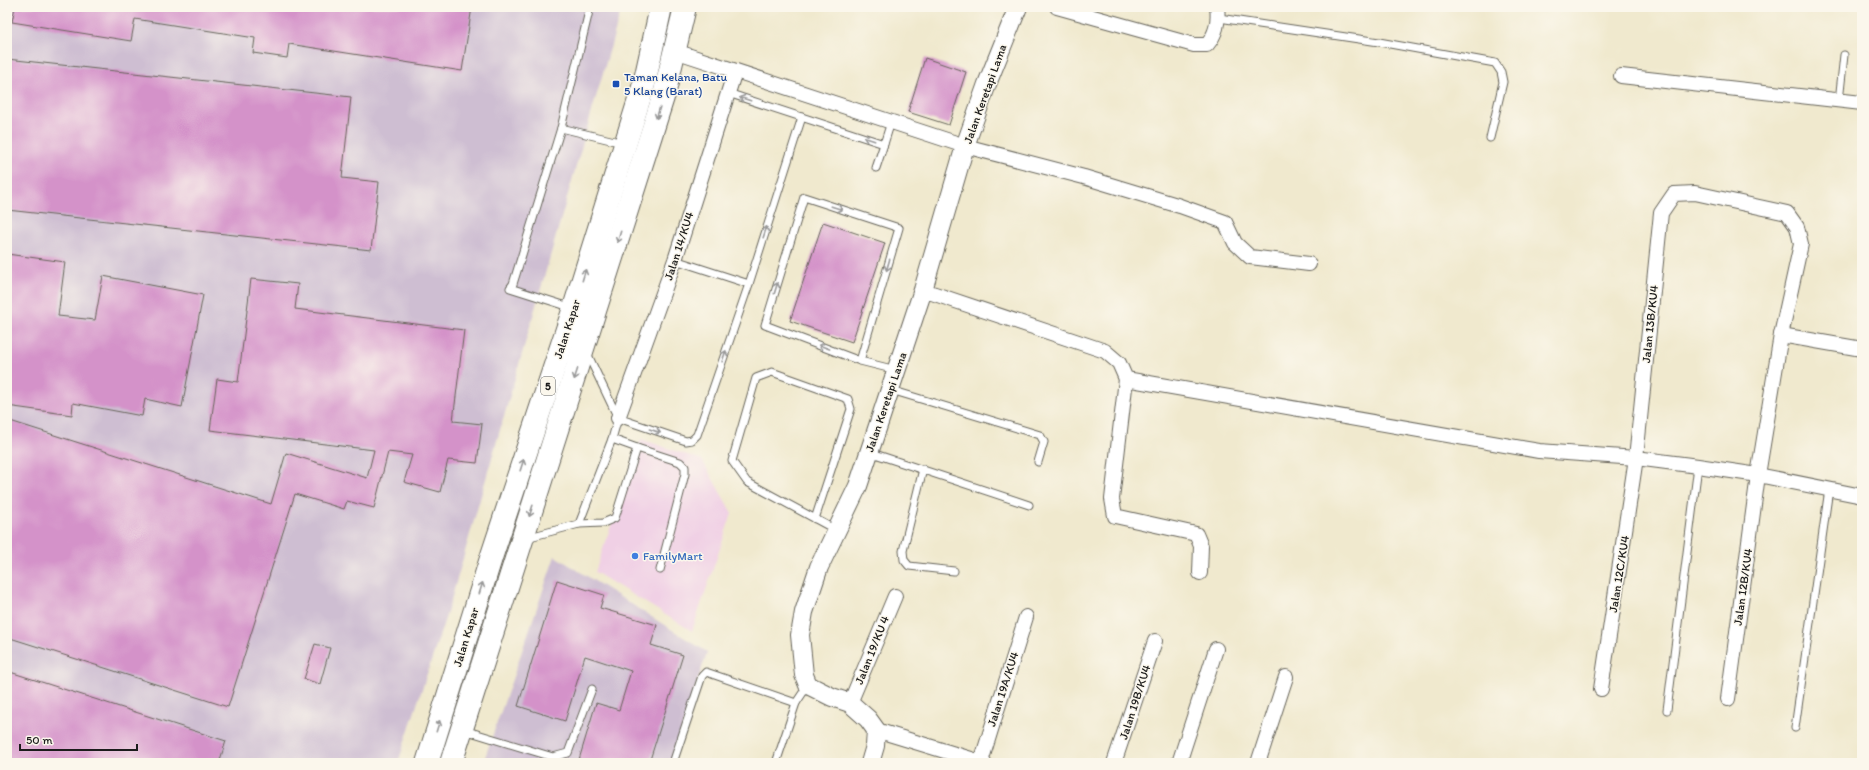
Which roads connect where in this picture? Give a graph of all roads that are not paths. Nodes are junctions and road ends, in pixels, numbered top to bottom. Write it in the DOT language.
graph roads {
  1 [pos="590,7"];
  2 [pos="661,7"];
  3 [pos="685,7"];
  4 [pos="1018,7"];
  5 [pos="1057,7"];
  6 [pos="1218,13"];
  7 [pos="675,52"];
  8 [pos="1844,56"];
  9 [pos="736,71"];
  10 [pos="1621,76"];
  11 [pos="728,93"];
  12 [pos="1839,101"];
  13 [pos="1862,103"];
  14 [pos="802,117"];
  15 [pos="891,122"];
  16 [pos="561,128"];
  17 [pos="1490,138"];
  18 [pos="625,143"];
  19 [pos="884,144"];
  20 [pos="965,146"];
  21 [pos="876,168"];
  22 [pos="1674,194"];
  23 [pos="675,260"];
  24 [pos="1309,264"];
  25 [pos="749,284"];
  26 [pos="923,290"];
  27 [pos="574,308"];
  28 [pos="1781,335"];
  29 [pos="584,348"];
  30 [pos="1862,349"];
  31 [pos="860,360"];
  32 [pos="897,371"];
  33 [pos="1126,380"];
  34 [pos="890,389"];
  35 [pos="618,418"];
  36 [pos="612,439"];
  37 [pos="637,448"];
  38 [pos="869,452"];
  39 [pos="1636,458"];
  40 [pos="1038,462"];
  41 [pos="1698,466"];
  42 [pos="923,469"];
  43 [pos="1758,475"];
  44 [pos="1829,489"];
  45 [pos="1862,496"];
  46 [pos="1029,505"];
  47 [pos="815,519"];
  48 [pos="579,524"];
  49 [pos="836,530"];
  50 [pos="522,539"];
  51 [pos="660,570"];
  52 [pos="954,571"];
  53 [pos="1200,573"];
  54 [pos="895,596"];
  55 [pos="1026,617"];
  56 [pos="1155,641"];
  57 [pos="1216,649"];
  58 [pos="1286,677"];
  59 [pos="808,685"];
  60 [pos="592,689"];
  61 [pos="1601,689"];
  62 [pos="1728,699"];
  63 [pos="796,703"];
  64 [pos="850,703"];
  65 [pos="1667,710"];
  66 [pos="1795,728"];
  67 [pos="462,729"];
  68 [pos="876,730"];
  69 [pos="982,762"];
  70 [pos="427,763"];
  71 [pos="451,763"];
  72 [pos="673,763"];
  73 [pos="776,763"];
  74 [pos="870,763"];
  75 [pos="1114,763"];
  76 [pos="1179,763"];
  77 [pos="1258,763"];
  1 -- 16 [label="lane"];
  2 -- 18 [label="highway, Jalan Kapar / 5"];
  3 -- 7 [label="highway, Jalan Kapar / 5"];
  4 -- 20 [label="street, Jalan Keretapi Lama"];
  5 -- 6 [label="street"];
  6 -- 17 [label="lane"];
  7 -- 9 [label="street"];
  7 -- 29 [label="highway, Jalan Kapar / 5, one-way"];
  8 -- 12 [label="lane"];
  9 -- 11 [label="street, Jalan 14/KU4"];
  9 -- 15 [label="street"];
  10 -- 12 [label="street"];
  14 -- 11 [label="lane, one-way"];
  11 -- 23 [label="street, Jalan 14/KU4"];
  12 -- 13 [label="street"];
  19 -- 14 [label="lane, one-way"];
  25 -- 14 [label="lane, one-way"];
  15 -- 19 [label="lane"];
  15 -- 20 [label="street"];
  16 -- 18 [label="lane"];
  16 -- 27 [label="lane"];
  27 -- 18 [label="highway, Jalan Kapar / 5, one-way"];
  19 -- 21 [label="lane"];
  20 -- 24 [label="street"];
  20 -- 26 [label="street, Jalan Keretapi Lama"];
  22 -- 28 [label="street, Jalan 12B/KU4"];
  22 -- 39 [label="street, Jalan 13B/KU4"];
  23 -- 25 [label="lane"];
  23 -- 35 [label="street, Jalan 14/KU4"];
  35 -- 25 [label="lane, one-way"];
  26 -- 32 [label="street, Jalan Keretapi Lama"];
  26 -- 33 [label="street"];
  70 -- 27 [label="highway, Jalan Kapar / 5, one-way"];
  28 -- 30 [label="street"];
  28 -- 43 [label="street, Jalan 12B/KU4"];
  29 -- 35 [label="lane"];
  29 -- 50 [label="highway, Jalan Kapar / 5, one-way"];
  31 -- 31 [label="lane, one-way"];
  31 -- 32 [label="lane"];
  32 -- 34 [label="street, Jalan Keretapi Lama"];
  33 -- 39 [label="street"];
  33 -- 53 [label="street"];
  34 -- 38 [label="street, Jalan Keretapi Lama"];
  34 -- 40 [label="lane"];
  35 -- 36 [label="lane"];
  36 -- 37 [label="lane"];
  36 -- 48 [label="lane"];
  37 -- 48 [label="lane"];
  37 -- 51 [label="lane"];
  38 -- 42 [label="lane"];
  38 -- 49 [label="street, Jalan Keretapi Lama"];
  39 -- 41 [label="street"];
  39 -- 61 [label="street, Jalan 12C/KU4"];
  41 -- 43 [label="street"];
  41 -- 65 [label="lane"];
  42 -- 46 [label="lane"];
  42 -- 52 [label="lane"];
  43 -- 44 [label="street"];
  43 -- 62 [label="street, Jalan 12B/KU4"];
  44 -- 45 [label="street"];
  44 -- 66 [label="lane"];
  47 -- 47 [label="lane"];
  47 -- 49 [label="lane"];
  48 -- 50 [label="lane"];
  49 -- 59 [label="street, Jalan Keretapi Lama"];
  50 -- 67 [label="highway, Jalan Kapar / 5"];
  54 -- 64 [label="street, Jalan 19/KU 4"];
  55 -- 69 [label="street, Jalan 19A/KU4"];
  56 -- 75 [label="street, Jalan 19B/KU4"];
  57 -- 76 [label="street"];
  58 -- 77 [label="street"];
  59 -- 63 [label="lane"];
  59 -- 64 [label="street"];
  60 -- 67 [label="lane"];
  63 -- 72 [label="lane"];
  63 -- 73 [label="lane"];
  64 -- 68 [label="street"];
  67 -- 71 [label="highway, Jalan Kapar / 5"];
  68 -- 69 [label="street"];
  68 -- 74 [label="street"];
}
